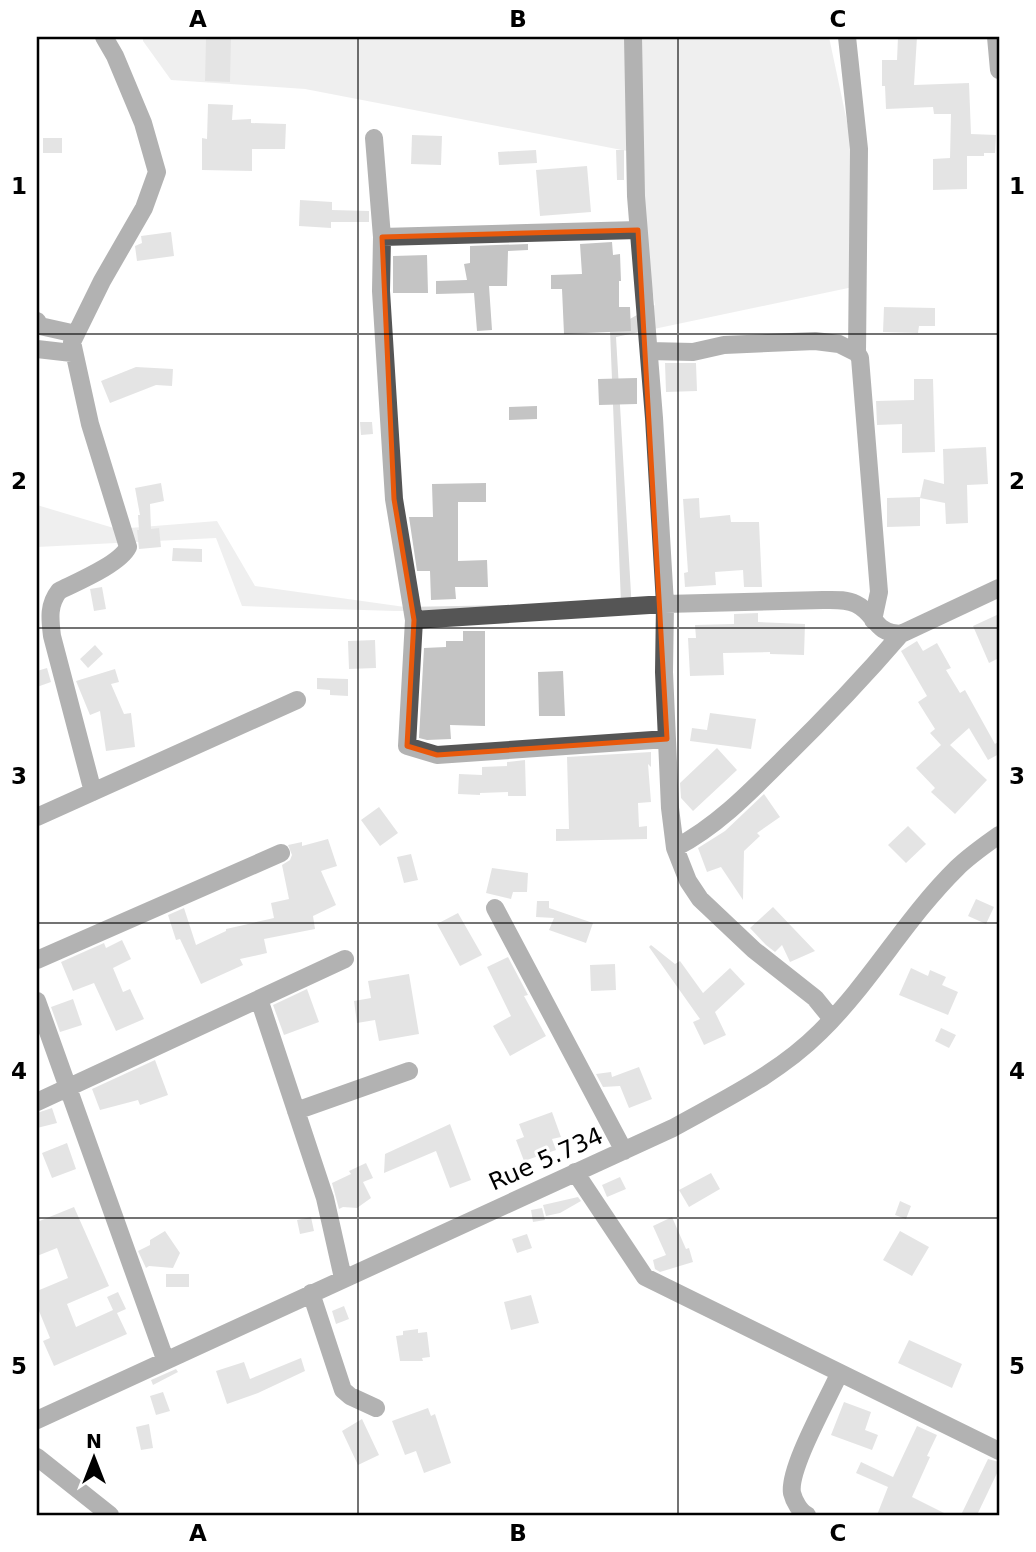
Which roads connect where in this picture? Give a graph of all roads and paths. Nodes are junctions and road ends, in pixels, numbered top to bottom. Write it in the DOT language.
graph roads {
  1 [pos="104,37"];
  2 [pos="633,37"];
  3 [pos="847,37"];
  4 [pos="996,37"];
  5 [pos="999,70"];
  6 [pos="374,138"];
  7 [pos="638,230"];
  8 [pos="382,237"];
  9 [pos="37,321"];
  10 [pos="76,334"];
  11 [pos="37,349"];
  12 [pos="649,351"];
  13 [pos="72,353"];
  14 [pos="858,353"];
  15 [pos="999,589"];
  16 [pos="665,604"];
  17 [pos="414,620"];
  18 [pos="873,620"];
  19 [pos="901,634"];
  20 [pos="298,700"];
  21 [pos="667,739"];
  22 [pos="93,792"];
  23 [pos="37,817"];
  24 [pos="999,835"];
  25 [pos="675,848"];
  26 [pos="281,853"];
  27 [pos="495,908"];
  28 [pos="345,959"];
  29 [pos="37,960"];
  30 [pos="259,999"];
  31 [pos="37,1000"];
  32 [pos="832,1019"];
  33 [pos="409,1071"];
  34 [pos="68,1088"];
  35 [pos="37,1102"];
  36 [pos="296,1111"];
  37 [pos="624,1151"];
  38 [pos="575,1172"];
  39 [pos="343,1278"];
  40 [pos="311,1293"];
  41 [pos="165,1359"];
  42 [pos="839,1374"];
  43 [pos="376,1408"];
  44 [pos="37,1420"];
  45 [pos="999,1451"];
  46 [pos="37,1458"];
  47 [pos="110,1515"];
  48 [pos="807,1515"];
  1 -- 10 [label="street"];
  2 -- 7 [label="street"];
  3 -- 14 [label="street"];
  4 -- 5 [label="street"];
  6 -- 8 [label="street"];
  7 -- 8 [label="street"];
  7 -- 12 [label="street"];
  8 -- 17 [label="street"];
  9 -- 10 [label="street"];
  10 -- 13 [label="street"];
  11 -- 13 [label="street"];
  12 -- 14 [label="street"];
  12 -- 16 [label="street"];
  13 -- 22 [label="street"];
  14 -- 18 [label="street"];
  15 -- 19 [label="street"];
  16 -- 17 [label="street"];
  16 -- 18 [label="street"];
  16 -- 21 [label="street"];
  17 -- 21 [label="street"];
  18 -- 19 [label="street"];
  19 -- 25 [label="street"];
  20 -- 22 [label="street"];
  21 -- 25 [label="street"];
  22 -- 23 [label="street"];
  24 -- 32 [label="street, Rue 5.734"];
  25 -- 32 [label="street"];
  26 -- 29 [label="street"];
  27 -- 37 [label="street"];
  28 -- 30 [label="street"];
  30 -- 34 [label="street"];
  30 -- 36 [label="street"];
  31 -- 34 [label="street"];
  32 -- 37 [label="street, Rue 5.734"];
  33 -- 36 [label="street"];
  34 -- 35 [label="street"];
  34 -- 41 [label="street"];
  36 -- 39 [label="street"];
  37 -- 38 [label="street, Rue 5.734"];
  38 -- 39 [label="street, Rue 5.734"];
  38 -- 42 [label="street"];
  39 -- 40 [label="street, Rue 5.734"];
  40 -- 41 [label="street, Rue 5.734"];
  40 -- 43 [label="street"];
  41 -- 44 [label="street, Rue 5.734"];
  42 -- 45 [label="street"];
  42 -- 48 [label="street"];
  46 -- 47 [label="street"];
}
